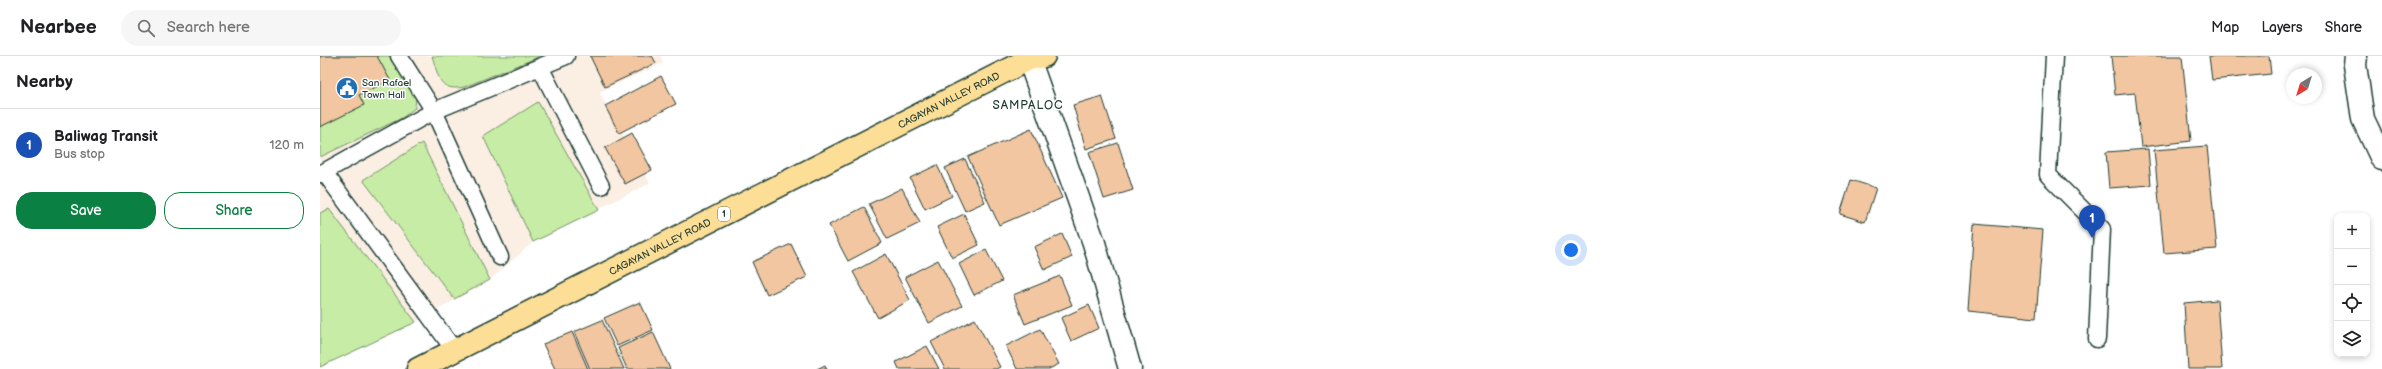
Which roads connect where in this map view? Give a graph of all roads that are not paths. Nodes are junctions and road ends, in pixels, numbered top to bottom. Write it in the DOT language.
graph roads {
  1 [pos="399,56"];
  2 [pos="566,56"];
  3 [pos="2054,56"];
  4 [pos="2356,56"];
  5 [pos="1034,57"];
  6 [pos="540,67"];
  7 [pos="434,111"];
  8 [pos="2382,159"];
  9 [pos="322,172"];
  10 [pos="601,186"];
  11 [pos="500,257"];
  12 [pos="2097,339"];
  13 [pos="455,351"];
  14 [pos="418,369"];
  15 [pos="1130,369"];
  1 -- 7 [label="lane"];
  2 -- 6 [label="lane"];
  3 -- 12 [label="lane"];
  4 -- 8 [label="street"];
  5 -- 13 [label="highway, CAGAYAN VALLEY ROAD / 1"];
  5 -- 15 [label="street"];
  6 -- 7 [label="lane"];
  6 -- 10 [label="lane"];
  7 -- 9 [label="lane"];
  7 -- 11 [label="lane"];
  9 -- 13 [label="lane"];
  13 -- 14 [label="highway, CAGAYAN VALLEY ROAD / 1"];
}
